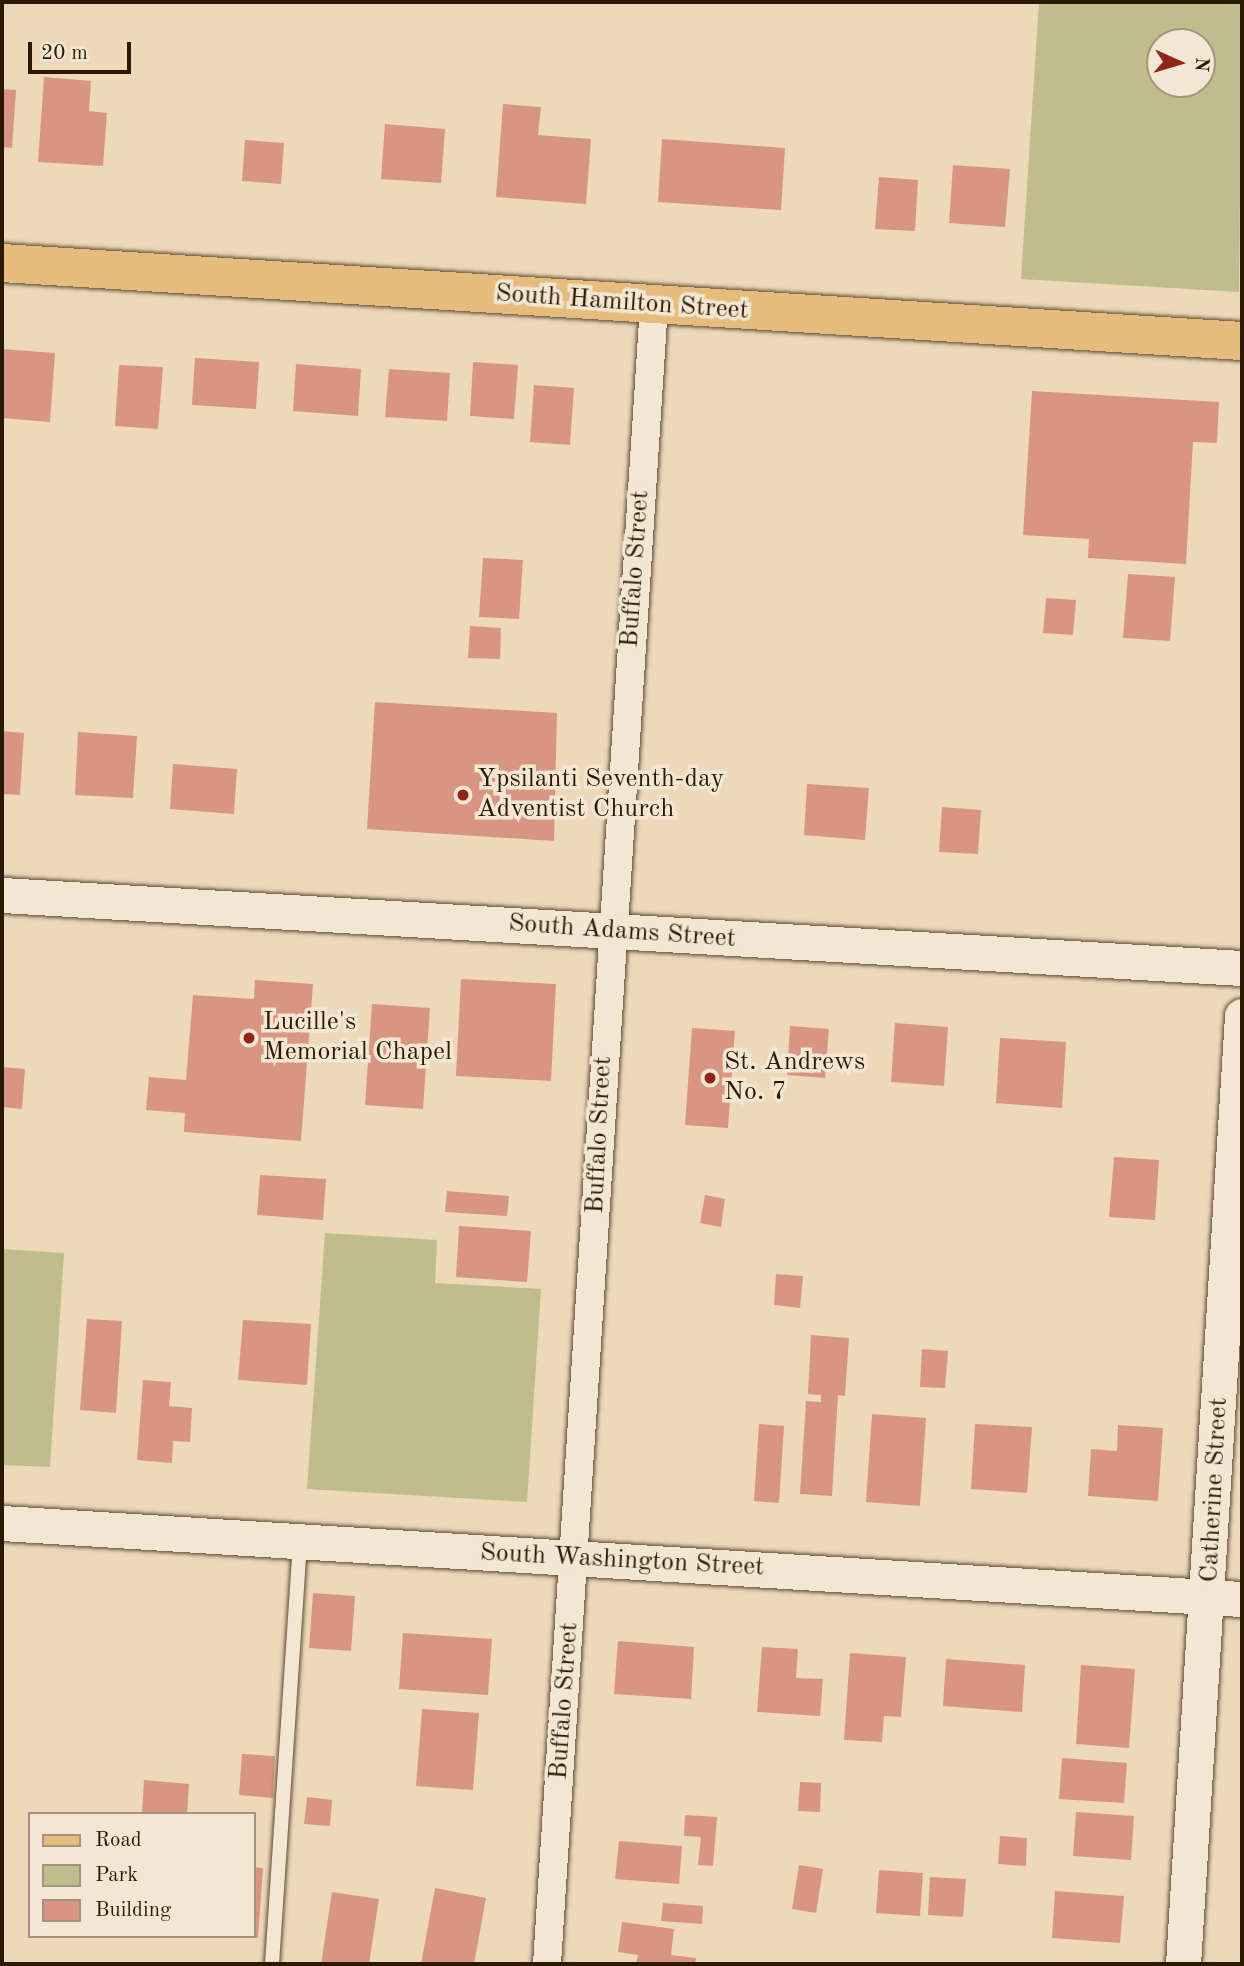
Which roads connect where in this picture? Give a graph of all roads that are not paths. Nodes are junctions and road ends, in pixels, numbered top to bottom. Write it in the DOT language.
graph roads {
  1 [pos="2,263"];
  2 [pos="654,305"];
  3 [pos="1242,341"];
  4 [pos="2,895"];
  5 [pos="612,932"];
  6 [pos="1242,968"];
  7 [pos="1242,1016"];
  8 [pos="2,1523"];
  9 [pos="300,1542"];
  10 [pos="574,1558"];
  11 [pos="1226,1598"];
  12 [pos="272,1964"];
  13 [pos="547,1964"];
  14 [pos="1183,1964"];
  1 -- 2 [label="main road, South Hamilton Street"];
  2 -- 3 [label="main road, South Hamilton Street"];
  2 -- 5 [label="street, Buffalo Street"];
  4 -- 5 [label="street, South Adams Street"];
  5 -- 6 [label="street, South Adams Street"];
  5 -- 10 [label="street, Buffalo Street"];
  7 -- 11 [label="street, Catherine Street"];
  8 -- 9 [label="street, South Washington Street"];
  9 -- 10 [label="street, South Washington Street"];
  9 -- 12 [label="lane"];
  10 -- 11 [label="street, South Washington Street"];
  10 -- 13 [label="street, Buffalo Street"];
  11 -- 14 [label="street, Catherine Street"];
}
